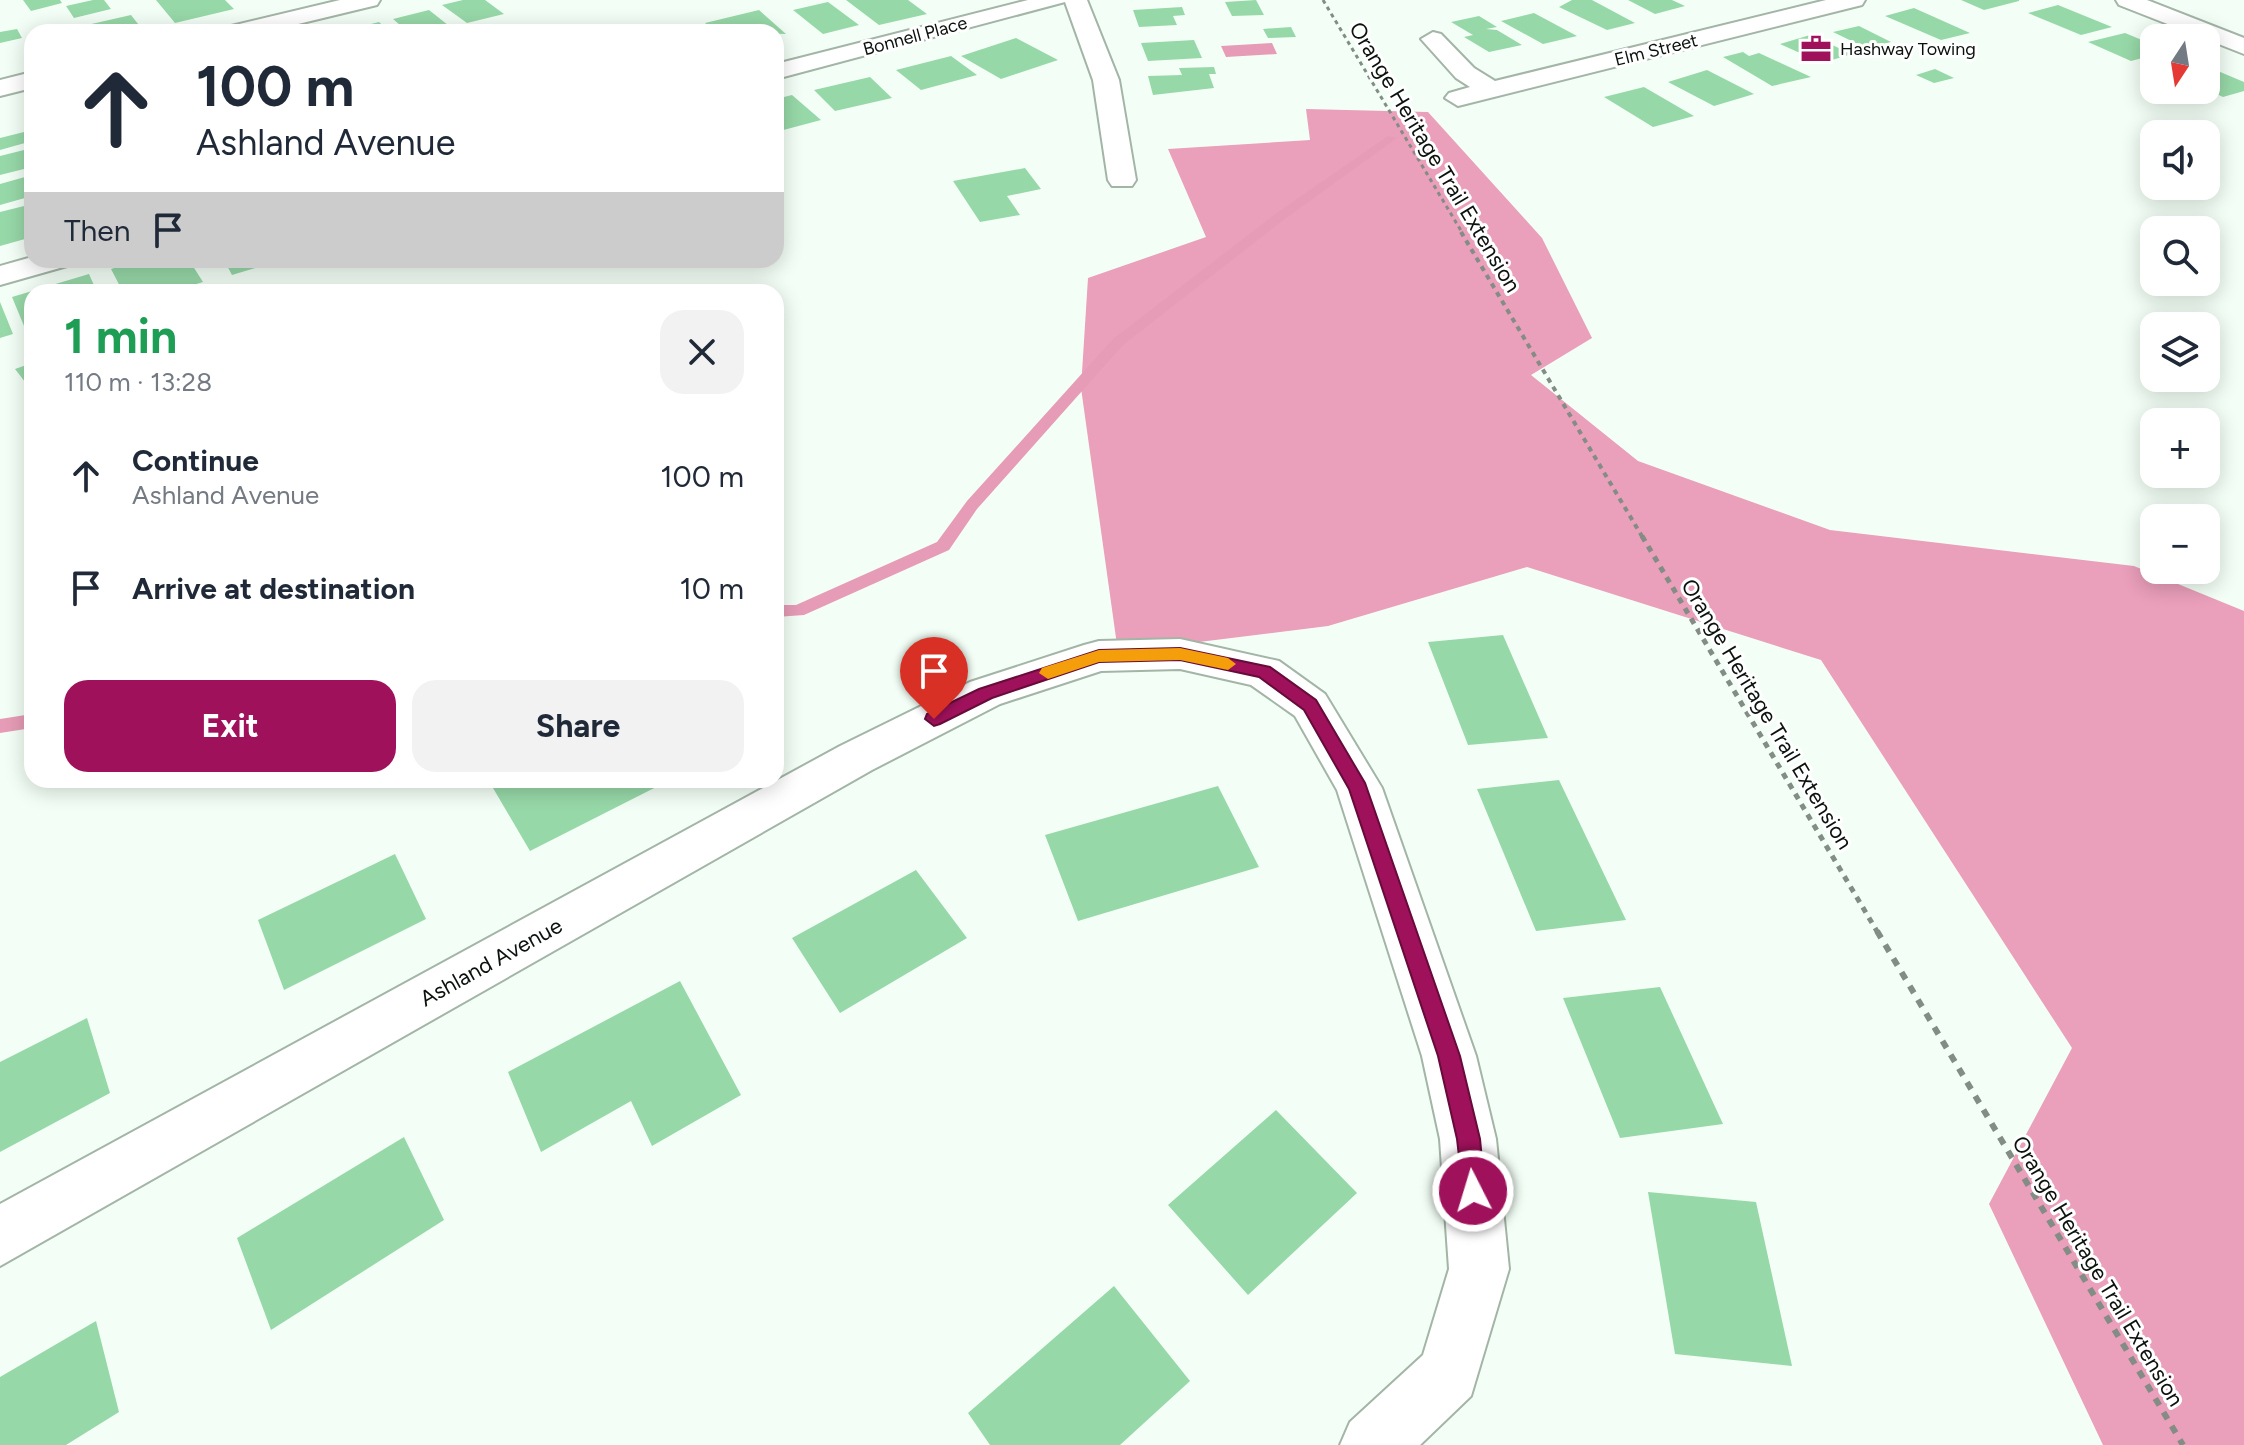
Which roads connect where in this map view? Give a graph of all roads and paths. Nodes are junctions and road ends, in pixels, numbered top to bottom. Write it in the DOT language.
graph roads {
  1 [pos="369,0"];
  2 [pos="1055,0"];
  3 [pos="1076,0"];
  4 [pos="1323,0"];
  5 [pos="1854,0"];
  6 [pos="2127,0"];
  7 [pos="1732,5"];
  8 [pos="1768,22"];
  9 [pos="268,24"];
  10 [pos="1433,39"];
  11 [pos="2244,47"];
  12 [pos="784,70"];
  13 [pos="24,82"];
  14 [pos="0,88"];
  15 [pos="1492,90"];
  16 [pos="1458,98"];
  17 [pos="1122,180"];
  18 [pos="28,268"];
  19 [pos="0,276"];
  20 [pos="0,1236"];
  21 [pos="1373,1445"];
  22 [pos="2183,1445"];
  1 -- 9 [label="street"];
  2 -- 12 [label="street, Bonnell Place"];
  3 -- 17 [label="street"];
  4 -- 22 [label="path, Orange Heritage Trail Extension"];
  5 -- 8 [label="street, Elm Street"];
  6 -- 11 [label="street"];
  7 -- 8 [label="street"];
  8 -- 15 [label="street, Elm Street"];
  10 -- 15 [label="street"];
  13 -- 14 [label="street"];
  15 -- 16 [label="street, Elm Street"];
  18 -- 19 [label="street"];
  20 -- 21 [label="street, Ashland Avenue"];
}
